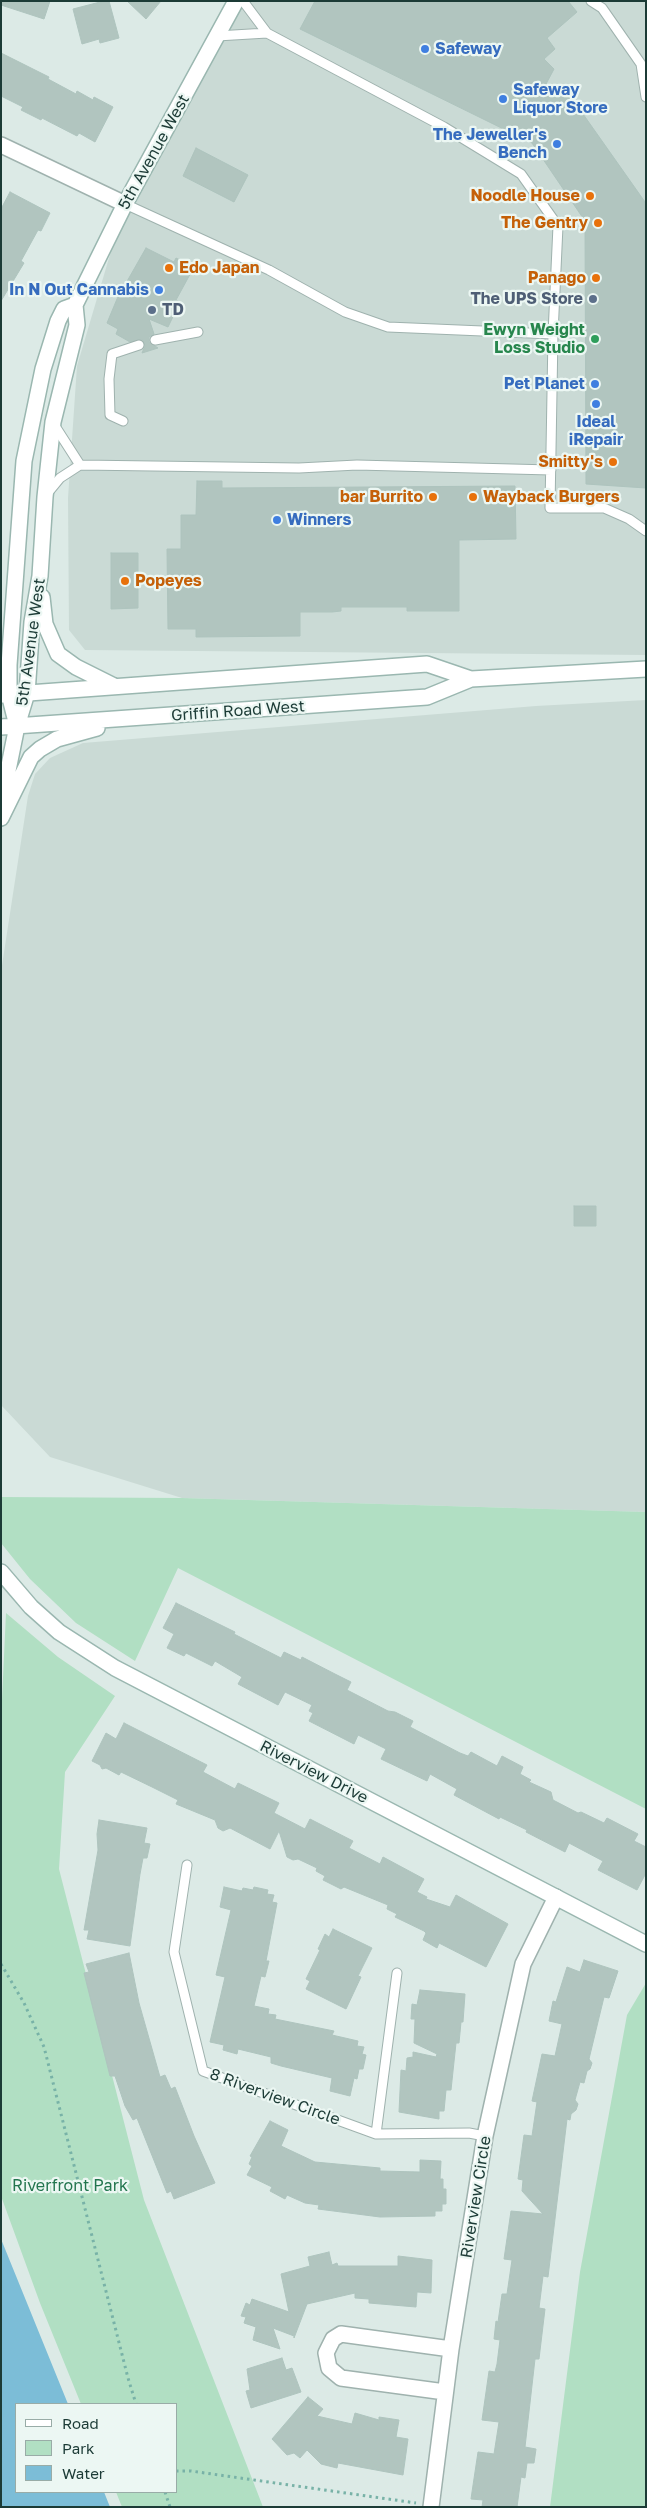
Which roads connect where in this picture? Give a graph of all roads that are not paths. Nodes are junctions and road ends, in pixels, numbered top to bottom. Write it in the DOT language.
graph roads {
  1 [pos="236,1"];
  2 [pos="243,1"];
  3 [pos="591,1"];
  4 [pos="267,33"];
  5 [pos="217,36"];
  6 [pos="646,97"];
  7 [pos="1,145"];
  8 [pos="125,204"];
  9 [pos="75,305"];
  10 [pos="198,332"];
  11 [pos="553,334"];
  12 [pos="155,340"];
  13 [pos="139,345"];
  14 [pos="122,421"];
  15 [pos="53,422"];
  16 [pos="80,465"];
  17 [pos="551,470"];
  18 [pos="45,497"];
  19 [pos="646,531"];
  20 [pos="40,576"];
  21 [pos="11,620"];
  22 [pos="1,639"];
  23 [pos="646,670"];
  24 [pos="471,679"];
  25 [pos="116,687"];
  26 [pos="27,693"];
  27 [pos="5,694"];
  28 [pos="121,720"];
  29 [pos="17,726"];
  30 [pos="1,727"];
  31 [pos="1,804"];
  32 [pos="1,818"];
  33 [pos="1,1572"];
  34 [pos="187,1865"];
  35 [pos="556,1897"];
  36 [pos="646,1944"];
  37 [pos="397,1973"];
  38 [pos="376,2134"];
  39 [pos="485,2136"];
  40 [pos="451,2349"];
  41 [pos="445,2392"];
  42 [pos="423,2505"];
  1 -- 5 [label="street, 5th Avenue West"];
  2 -- 4 [label="lane"];
  3 -- 6 [label="lane"];
  4 -- 5 [label="lane"];
  4 -- 11 [label="lane"];
  5 -- 8 [label="street, 5th Avenue West"];
  7 -- 8 [label="street"];
  8 -- 9 [label="street, 5th Avenue West"];
  8 -- 11 [label="lane"];
  9 -- 15 [label="street, 5th Avenue West"];
  9 -- 21 [label="street, 5th Avenue West"];
  10 -- 12 [label="lane"];
  11 -- 17 [label="lane"];
  13 -- 14 [label="lane"];
  15 -- 16 [label="lane"];
  15 -- 18 [label="street, 5th Avenue West"];
  16 -- 17 [label="lane"];
  16 -- 18 [label="lane"];
  17 -- 19 [label="lane"];
  18 -- 20 [label="street, 5th Avenue West"];
  20 -- 25 [label="street"];
  20 -- 26 [label="street, 5th Avenue West"];
  21 -- 22 [label="street"];
  21 -- 27 [label="street, 5th Avenue West"];
  23 -- 24 [label="street, Griffin Road West"];
  24 -- 25 [label="street, Griffin Road West"];
  24 -- 28 [label="street, Griffin Road West"];
  25 -- 26 [label="street, Griffin Road West"];
  26 -- 27 [label="street, Griffin Road West"];
  26 -- 29 [label="street, 5th Avenue West"];
  27 -- 29 [label="street, 5th Avenue West"];
  28 -- 29 [label="street, Griffin Road West"];
  28 -- 32 [label="street"];
  29 -- 30 [label="street, Griffin Road West"];
  29 -- 31 [label="street"];
  33 -- 35 [label="street, Riverview Drive"];
  34 -- 38 [label="lane, 8 Riverview Circle"];
  35 -- 36 [label="street, Riverview Drive"];
  35 -- 39 [label="street, Riverview Circle"];
  37 -- 38 [label="lane"];
  38 -- 39 [label="lane, 8 Riverview Circle"];
  39 -- 40 [label="street, Riverview Circle"];
  40 -- 41 [label="street, Riverview Circle"];
  40 -- 41 [label="street"];
  41 -- 42 [label="street, Riverview Circle"];
}
